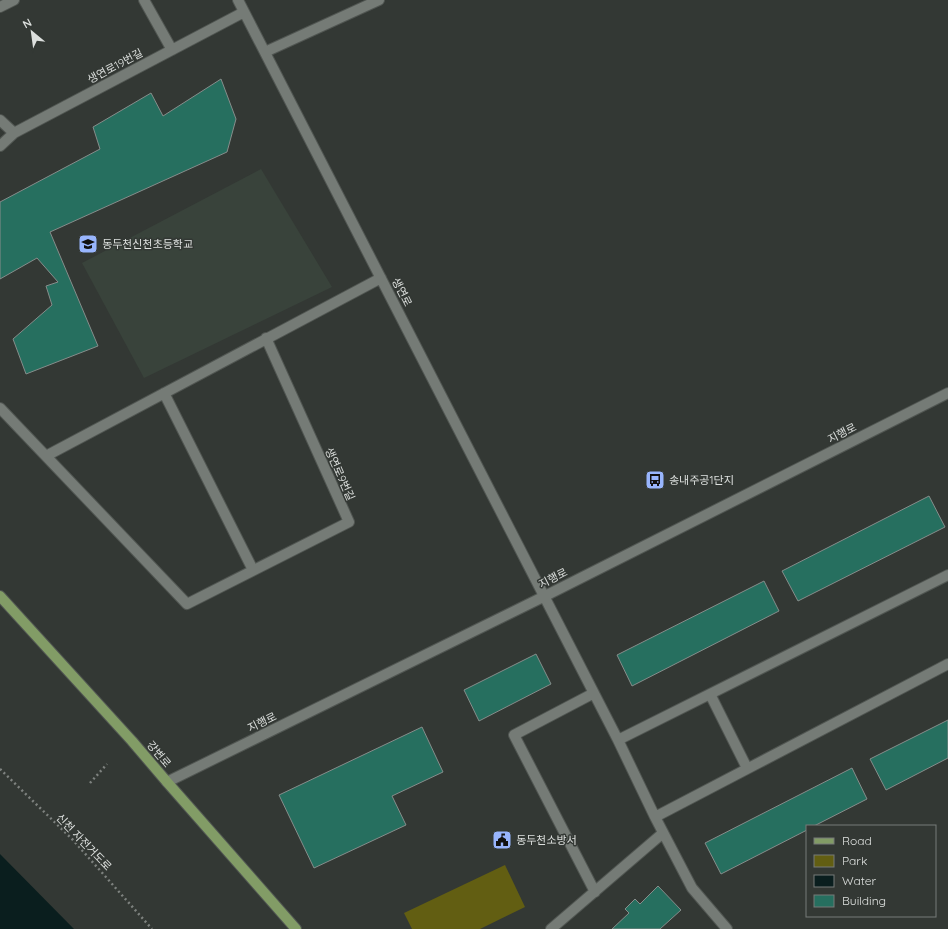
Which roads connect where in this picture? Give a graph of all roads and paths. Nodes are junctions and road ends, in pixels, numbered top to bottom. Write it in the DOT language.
graph roads {
  1 [pos="14,0"];
  2 [pos="144,0"];
  3 [pos="238,0"];
  4 [pos="379,0"];
  5 [pos="0,7"];
  6 [pos="244,12"];
  7 [pos="172,50"];
  8 [pos="265,52"];
  9 [pos="0,120"];
  10 [pos="14,133"];
  11 [pos="0,146"];
  12 [pos="381,278"];
  13 [pos="266,338"];
  14 [pos="164,393"];
  15 [pos="948,393"];
  16 [pos="0,408"];
  17 [pos="46,456"];
  18 [pos="253,570"];
  19 [pos="948,575"];
  20 [pos="0,596"];
  21 [pos="545,596"];
  22 [pos="948,664"];
  23 [pos="594,693"];
  24 [pos="710,694"];
  25 [pos="618,740"];
  26 [pos="107,764"];
  27 [pos="747,768"];
  28 [pos="0,769"];
  29 [pos="167,782"];
  30 [pos="90,783"];
  31 [pos="655,817"];
  32 [pos="663,833"];
  33 [pos="594,892"];
  34 [pos="152,929"];
  35 [pos="296,929"];
  36 [pos="551,929"];
  37 [pos="727,929"];
  1 -- 5 [label="street"];
  2 -- 7 [label="street"];
  3 -- 6 [label="street, 생연로"];
  4 -- 8 [label="street"];
  6 -- 7 [label="street, 생연로19번길"];
  6 -- 8 [label="street, 생연로"];
  7 -- 10 [label="street, 생연로19번길"];
  8 -- 12 [label="street, 생연로"];
  9 -- 10 [label="street"];
  10 -- 11 [label="street, 생연로19번길"];
  12 -- 13 [label="street"];
  12 -- 21 [label="street, 생연로"];
  13 -- 14 [label="street"];
  13 -- 18 [label="street, 생연로9번길"];
  14 -- 17 [label="street"];
  14 -- 18 [label="street"];
  15 -- 21 [label="street, 지행로"];
  16 -- 17 [label="street, 생연로9번길"];
  17 -- 18 [label="street, 생연로9번길"];
  19 -- 24 [label="street"];
  20 -- 29 [label="main road, 강변로"];
  21 -- 23 [label="street, 생연로"];
  21 -- 29 [label="street, 지행로"];
  22 -- 27 [label="street"];
  23 -- 25 [label="street, 생연로"];
  23 -- 33 [label="street"];
  24 -- 25 [label="street"];
  24 -- 27 [label="street"];
  25 -- 31 [label="street, 생연로"];
  26 -- 30 [label="path"];
  27 -- 31 [label="street"];
  28 -- 34 [label="path, 신천 자전거도로"];
  29 -- 35 [label="main road, 강변로"];
  31 -- 32 [label="street, 생연로"];
  32 -- 33 [label="street"];
  32 -- 37 [label="street, 생연로"];
  33 -- 36 [label="street"];
}
